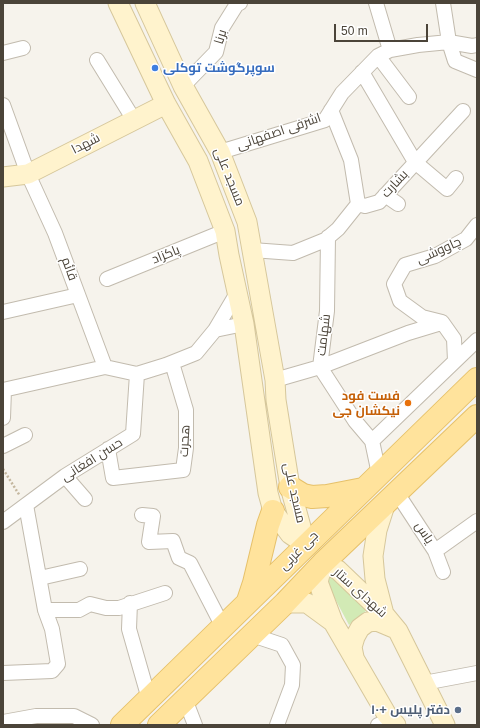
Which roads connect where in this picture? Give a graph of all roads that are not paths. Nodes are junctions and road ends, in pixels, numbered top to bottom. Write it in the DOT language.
graph roads {
  1 [pos="119,3"];
  2 [pos="145,3"];
  3 [pos="240,3"];
  4 [pos="376,3"];
  5 [pos="443,3"];
  6 [pos="449,42"];
  7 [pos="477,45"];
  8 [pos="23,48"];
  9 [pos="3,53"];
  10 [pos="384,53"];
  11 [pos="97,60"];
  12 [pos="477,70"];
  13 [pos="362,72"];
  14 [pos="183,86"];
  15 [pos="410,97"];
  16 [pos="166,104"];
  17 [pos="3,105"];
  18 [pos="331,110"];
  19 [pos="463,111"];
  20 [pos="134,120"];
  21 [pos="220,152"];
  22 [pos="415,162"];
  23 [pos="28,174"];
  24 [pos="3,177"];
  25 [pos="456,178"];
  26 [pos="385,196"];
  27 [pos="358,204"];
  28 [pos="398,204"];
  29 [pos="477,226"];
  30 [pos="225,231"];
  31 [pos="328,237"];
  32 [pos="252,250"];
  33 [pos="107,279"];
  34 [pos="237,293"];
  35 [pos="78,295"];
  36 [pos="3,312"];
  37 [pos="442,322"];
  38 [pos="244,324"];
  39 [pos="215,330"];
  40 [pos="477,340"];
  41 [pos="455,361"];
  42 [pos="172,363"];
  43 [pos="105,367"];
  44 [pos="320,367"];
  45 [pos="137,374"];
  46 [pos="477,379"];
  47 [pos="275,380"];
  48 [pos="4,390"];
  49 [pos="477,416"];
  50 [pos="3,418"];
  51 [pos="25,435"];
  52 [pos="372,441"];
  53 [pos="3,446"];
  54 [pos="108,449"];
  55 [pos="379,474"];
  56 [pos="65,476"];
  57 [pos="290,487"];
  58 [pos="363,489"];
  59 [pos="85,499"];
  60 [pos="391,499"];
  61 [pos="26,505"];
  62 [pos="273,512"];
  63 [pos="142,515"];
  64 [pos="477,521"];
  65 [pos="3,522"];
  66 [pos="306,545"];
  67 [pos="435,551"];
  68 [pos="323,563"];
  69 [pos="80,569"];
  70 [pos="443,572"];
  71 [pos="40,578"];
  72 [pos="165,593"];
  73 [pos="130,603"];
  74 [pos="247,603"];
  75 [pos="285,603"];
  76 [pos="45,610"];
  77 [pos="384,614"];
  78 [pos="333,622"];
  79 [pos="223,627"];
  80 [pos="398,631"];
  81 [pos="252,635"];
  82 [pos="354,657"];
  83 [pos="3,673"];
  84 [pos="477,673"];
  85 [pos="424,682"];
  86 [pos="149,699"];
  87 [pos="185,699"];
  88 [pos="3,722"];
  89 [pos="386,723"];
  90 [pos="92,725"];
  91 [pos="122,725"];
  92 [pos="159,725"];
  93 [pos="195,725"];
  94 [pos="277,725"];
  95 [pos="445,725"];
  1 -- 16 [label="main road, مسجد علی"];
  2 -- 14 [label="main road, مسجد علی"];
  3 -- 14 [label="street, برنا"];
  4 -- 10 [label="street"];
  5 -- 6 [label="street"];
  6 -- 7 [label="street"];
  6 -- 10 [label="street"];
  6 -- 12 [label="street"];
  8 -- 9 [label="street"];
  10 -- 13 [label="street, اشرفی اصفهانی"];
  10 -- 15 [label="street"];
  11 -- 20 [label="street"];
  13 -- 18 [label="street, اشرفی اصفهانی"];
  13 -- 22 [label="street"];
  14 -- 21 [label="main road, مسجد علی"];
  16 -- 20 [label="main road, شهدا"];
  16 -- 30 [label="main road, مسجد علی"];
  17 -- 23 [label="street, قائم"];
  18 -- 21 [label="street, اشرفی اصفهانی"];
  18 -- 27 [label="street"];
  19 -- 22 [label="street, بشارت"];
  20 -- 23 [label="main road, شهدا"];
  21 -- 32 [label="main road, مسجد علی"];
  22 -- 25 [label="street"];
  22 -- 26 [label="street, بشارت"];
  23 -- 24 [label="main road, شهدا"];
  23 -- 35 [label="street, قائم"];
  26 -- 27 [label="street, بشارت"];
  26 -- 28 [label="street"];
  27 -- 31 [label="street"];
  29 -- 37 [label="street, چاووشی"];
  30 -- 33 [label="street, پاکزاد"];
  30 -- 34 [label="main road, مسجد علی"];
  31 -- 32 [label="street"];
  31 -- 44 [label="street, شهامت"];
  32 -- 47 [label="main road, مسجد علی"];
  34 -- 38 [label="main road, مسجد علی"];
  34 -- 39 [label="street"];
  35 -- 36 [label="street"];
  35 -- 43 [label="street, قائم"];
  37 -- 41 [label="street"];
  37 -- 44 [label="street"];
  38 -- 39 [label="street"];
  38 -- 62 [label="main road, مسجد علی"];
  39 -- 42 [label="street"];
  40 -- 41 [label="street"];
  41 -- 52 [label="street"];
  42 -- 45 [label="street"];
  42 -- 54 [label="street, هجرت"];
  43 -- 45 [label="street"];
  43 -- 48 [label="street"];
  44 -- 47 [label="street"];
  44 -- 52 [label="street, شهامت"];
  45 -- 54 [label="street, حسن افغانی"];
  46 -- 55 [label="main road, جی غربی"];
  47 -- 57 [label="main road, مسجد علی"];
  48 -- 50 [label="street"];
  49 -- 60 [label="main road, جی غربی"];
  51 -- 53 [label="street"];
  52 -- 55 [label="street"];
  54 -- 56 [label="street, حسن افغانی"];
  55 -- 58 [label="main road, جی غربی"];
  56 -- 59 [label="street"];
  56 -- 61 [label="street, حسن افغانی"];
  57 -- 58 [label="main road"];
  57 -- 66 [label="main road, مسجد علی"];
  58 -- 66 [label="main road, جی غربی"];
  60 -- 67 [label="street, یاس"];
  60 -- 68 [label="main road, جی غربی"];
  60 -- 77 [label="main road"];
  61 -- 65 [label="street, حسن افغانی"];
  61 -- 71 [label="street"];
  62 -- 66 [label="main road, مسجد علی"];
  62 -- 74 [label="main road"];
  63 -- 79 [label="street"];
  64 -- 67 [label="street, یاس"];
  66 -- 68 [label="main road"];
  66 -- 74 [label="main road, جی غربی"];
  67 -- 70 [label="street"];
  68 -- 75 [label="main road, جی غربی"];
  68 -- 77 [label="main road, شهدای ستار"];
  68 -- 78 [label="main road, شهدای ستار"];
  69 -- 71 [label="street"];
  71 -- 76 [label="street"];
  72 -- 73 [label="street"];
  73 -- 76 [label="street"];
  73 -- 86 [label="street"];
  74 -- 79 [label="main road, جی غربی"];
  75 -- 78 [label="main road"];
  75 -- 81 [label="main road, جی غربی"];
  76 -- 83 [label="street"];
  77 -- 80 [label="main road, شهدای ستار"];
  78 -- 82 [label="main road, شهدای ستار"];
  79 -- 86 [label="main road, جی غربی"];
  80 -- 82 [label="main road"];
  80 -- 85 [label="main road, شهدای ستار"];
  81 -- 87 [label="main road, جی غربی"];
  81 -- 94 [label="street"];
  82 -- 89 [label="main road, شهدای ستار"];
  84 -- 85 [label="street"];
  85 -- 95 [label="main road, شهدای ستار"];
  86 -- 91 [label="main road, جی غربی"];
  87 -- 92 [label="main road, جی غربی"];
  87 -- 93 [label="street"];
  88 -- 90 [label="street"];
}
